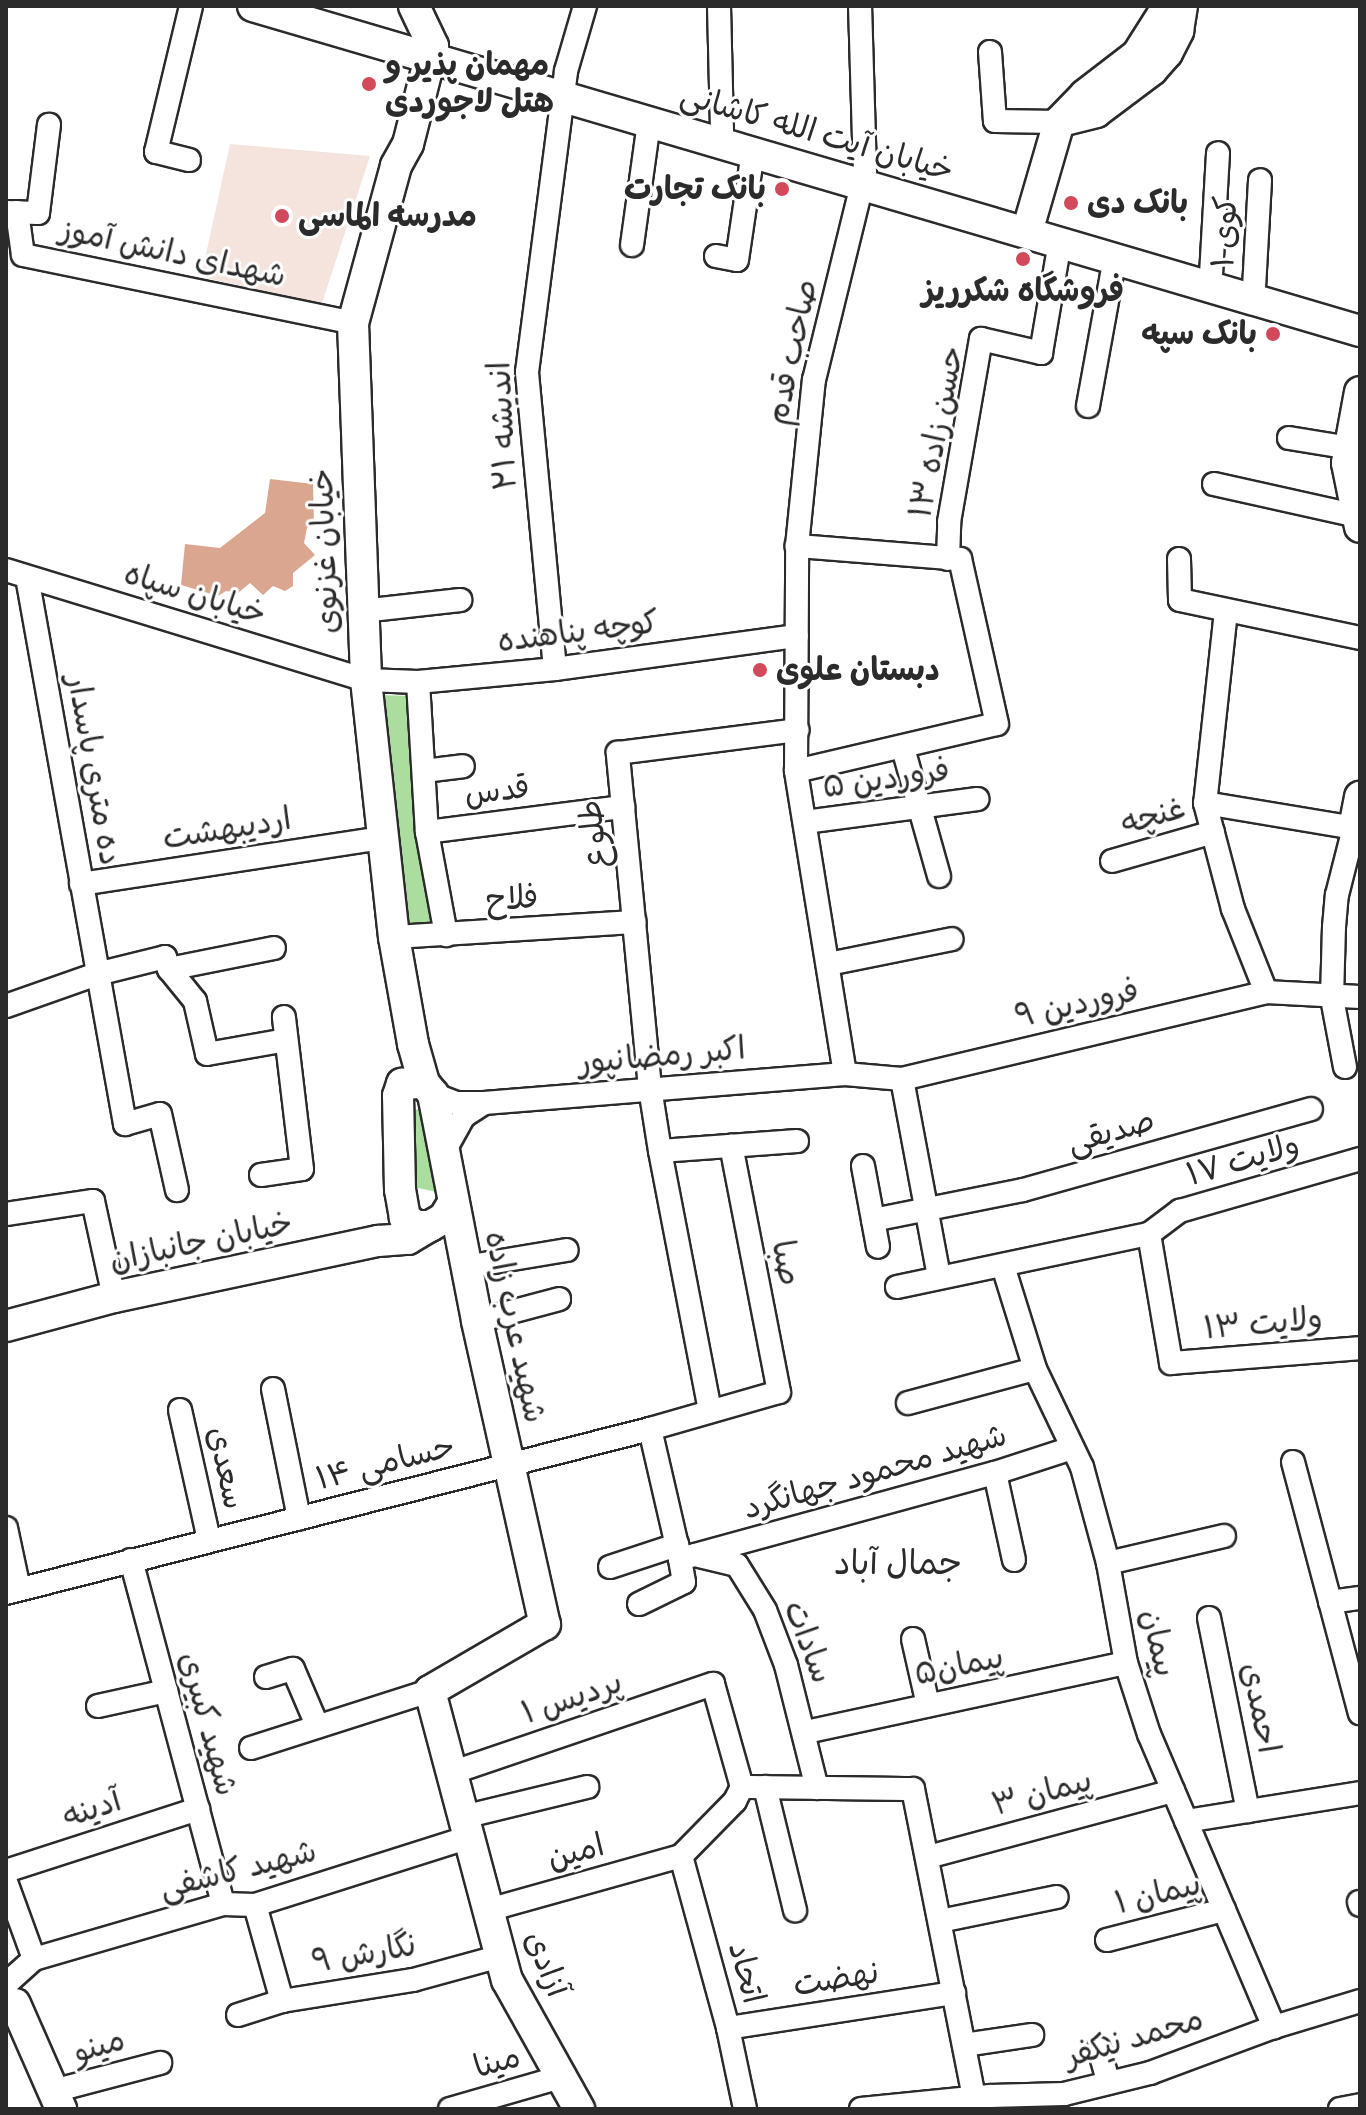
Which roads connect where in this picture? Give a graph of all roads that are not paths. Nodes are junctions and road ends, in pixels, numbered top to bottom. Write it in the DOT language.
graph roads {
  1 [pos="191,6"];
  2 [pos="253,6"];
  3 [pos="314,6"];
  4 [pos="414,6"];
  5 [pos="585,6"];
  6 [pos="719,6"];
  7 [pos="860,6"];
  8 [pos="1168,6"];
  9 [pos="1182,6"];
  10 [pos="421,49"];
  11 [pos="990,52"];
  12 [pos="565,91"];
  13 [pos="649,122"];
  14 [pos="1059,122"];
  15 [pos="49,125"];
  16 [pos="722,131"];
  17 [pos="753,152"];
  18 [pos="1218,153"];
  19 [pos="189,160"];
  20 [pos="864,178"];
  21 [pos="1260,180"];
  22 [pos="12,212"];
  23 [pos="1029,227"];
  24 [pos="1060,242"];
  25 [pos="632,245"];
  26 [pos="726,258"];
  27 [pos="1115,258"];
  28 [pos="1211,275"];
  29 [pos="1254,288"];
  30 [pos="1360,319"];
  31 [pos="353,323"];
  32 [pos="1360,331"];
  33 [pos="1360,392"];
  34 [pos="1088,406"];
  35 [pos="1289,438"];
  36 [pos="1350,448"];
  37 [pos="1214,484"];
  38 [pos="1358,522"];
  39 [pos="797,546"];
  40 [pos="948,559"];
  41 [pos="1179,559"];
  42 [pos="17,574"];
  43 [pos="460,600"];
  44 [pos="362,611"];
  45 [pos="1226,611"];
  46 [pos="797,636"];
  47 [pos="1360,638"];
  48 [pos="555,669"];
  49 [pos="366,680"];
  50 [pos="418,682"];
  51 [pos="798,730"];
  52 [pos="903,748"];
  53 [pos="463,766"];
  54 [pos="424,771"];
  55 [pos="796,771"];
  56 [pos="1360,797"];
  57 [pos="977,799"];
  58 [pos="1205,803"];
  59 [pos="623,807"];
  60 [pos="918,807"];
  61 [pos="805,822"];
  62 [pos="1357,828"];
  63 [pos="427,832"];
  64 [pos="1213,832"];
  65 [pos="382,838"];
  66 [pos="1112,861"];
  67 [pos="939,876"];
  68 [pos="81,884"];
  69 [pos="635,922"];
  70 [pos="446,935"];
  71 [pos="394,937"];
  72 [pos="952,939"];
  73 [pos="274,948"];
  74 [pos="828,964"];
  75 [pos="169,969"];
  76 [pos="97,974"];
  77 [pos="1266,992"];
  78 [pos="1360,997"];
  79 [pos="1332,998"];
  80 [pos="6,1006"];
  81 [pos="1345,1067"];
  82 [pos="845,1074"];
  83 [pos="902,1079"];
  84 [pos="420,1087"];
  85 [pos="650,1088"];
  86 [pos="484,1103"];
  87 [pos="1311,1109"];
  88 [pos="797,1141"];
  89 [pos="731,1146"];
  90 [pos="445,1150"];
  91 [pos="660,1151"];
  92 [pos="1360,1159"];
  93 [pos="863,1166"];
  94 [pos="261,1175"];
  95 [pos="177,1190"];
  96 [pos="453,1203"];
  97 [pos="927,1208"];
  98 [pos="6,1214"];
  99 [pos="873,1220"];
  100 [pos="418,1222"];
  101 [pos="1149,1234"];
  102 [pos="878,1247"];
  103 [pos="567,1250"];
  104 [pos="1003,1266"];
  105 [pos="465,1267"];
  106 [pos="939,1276"];
  107 [pos="897,1287"];
  108 [pos="114,1297"];
  109 [pos="559,1299"];
  110 [pos="477,1321"];
  111 [pos="6,1326"];
  112 [pos="1360,1348"];
  113 [pos="1035,1369"];
  114 [pos="273,1389"];
  115 [pos="779,1392"];
  116 [pos="908,1403"];
  117 [pos="180,1410"];
  118 [pos="710,1411"];
  119 [pos="650,1429"];
  120 [pos="1072,1448"];
  121 [pos="1293,1462"];
  122 [pos="507,1466"];
  123 [pos="995,1473"];
  124 [pos="299,1518"];
  125 [pos="6,1528"];
  126 [pos="1224,1536"];
  127 [pos="209,1540"];
  128 [pos="684,1553"];
  129 [pos="131,1560"];
  130 [pos="1014,1560"];
  131 [pos="1108,1563"];
  132 [pos="610,1567"];
  133 [pos="12,1591"];
  134 [pos="1360,1598"];
  135 [pos="1330,1602"];
  136 [pos="639,1604"];
  137 [pos="1209,1618"];
  138 [pos="913,1639"];
  139 [pos="1126,1663"];
  140 [pos="266,1677"];
  141 [pos="166,1691"];
  142 [pos="430,1691"];
  143 [pos="928,1705"];
  144 [pos="98,1706"];
  145 [pos="1360,1713"];
  146 [pos="317,1725"];
  147 [pos="806,1732"];
  148 [pos="251,1748"];
  149 [pos="451,1773"];
  150 [pos="587,1787"];
  151 [pos="742,1787"];
  152 [pos="765,1787"];
  153 [pos="817,1788"];
  154 [pos="1173,1791"];
  155 [pos="1360,1793"];
  156 [pos="198,1809"];
  157 [pos="1248,1811"];
  158 [pos="1186,1821"];
  159 [pos="466,1827"];
  160 [pos="681,1856"];
  161 [pos="928,1857"];
  162 [pos="6,1871"];
  163 [pos="6,1882"];
  164 [pos="1057,1897"];
  165 [pos="223,1904"];
  166 [pos="255,1905"];
  167 [pos="488,1910"];
  168 [pos="795,1910"];
  169 [pos="1224,1910"];
  170 [pos="940,1921"];
  171 [pos="1107,1940"];
  172 [pos="501,1956"];
  173 [pos="954,1993"];
  174 [pos="16,1996"];
  175 [pos="282,2001"];
  176 [pos="1360,2001"];
  177 [pos="238,2015"];
  178 [pos="1274,2027"];
  179 [pos="728,2028"];
  180 [pos="1032,2035"];
  181 [pos="964,2045"];
  182 [pos="1099,2049"];
  183 [pos="160,2063"];
  184 [pos="561,2077"];
  185 [pos="1109,2083"];
  186 [pos="974,2097"];
  187 [pos="57,2100"];
  188 [pos="1010,2102"];
  189 [pos="1360,2105"];
  190 [pos="450,2109"];
  191 [pos="579,2109"];
  192 [pos="745,2109"];
  193 [pos="861,2109"];
  194 [pos="1340,2109"];
  1 -- 19 [label="street"];
  2 -- 10 [label="street, خیابان آیت الله کاشانی"];
  3 -- 10 [label="street, خیابان آیت الله کاشانی"];
  4 -- 10 [label="street"];
  5 -- 12 [label="street, اندیشه ۲۱"];
  6 -- 16 [label="street"];
  7 -- 20 [label="street, صاحب قدم"];
  8 -- 14 [label="street"];
  9 -- 14 [label="street"];
  10 -- 12 [label="street, خیابان آیت الله کاشانی"];
  10 -- 31 [label="street, خیابان غزنوی"];
  11 -- 14 [label="street"];
  12 -- 13 [label="street, خیابان آیت الله کاشانی"];
  12 -- 16 [label="street, خیابان آیت الله کاشانی"];
  12 -- 48 [label="street, اندیشه ۲۱"];
  13 -- 17 [label="street, خیابان آیت الله کاشانی"];
  13 -- 25 [label="street"];
  14 -- 23 [label="street"];
  15 -- 22 [label="street"];
  16 -- 20 [label="street, خیابان آیت الله کاشانی"];
  17 -- 20 [label="street, خیابان آیت الله کاشانی"];
  17 -- 26 [label="street"];
  18 -- 28 [label="street"];
  20 -- 23 [label="street, خیابان آیت الله کاشانی"];
  20 -- 39 [label="street, صاحب قدم"];
  21 -- 29 [label="street, کوی ۱"];
  22 -- 31 [label="street, شهدای دانش آموز"];
  23 -- 24 [label="street, خیابان آیت الله کاشانی"];
  23 -- 28 [label="street, خیابان آیت الله کاشانی"];
  24 -- 27 [label="street, خیابان آیت الله کاشانی"];
  24 -- 40 [label="street, حسن زاده ۱۳"];
  27 -- 32 [label="street, خیابان آیت الله کاشانی"];
  27 -- 34 [label="street"];
  28 -- 29 [label="street, خیابان آیت الله کاشانی"];
  29 -- 30 [label="street, خیابان آیت الله کاشانی"];
  31 -- 44 [label="street, خیابان غزنوی"];
  33 -- 36 [label="street"];
  35 -- 36 [label="street"];
  36 -- 38 [label="street"];
  37 -- 38 [label="street"];
  39 -- 40 [label="street"];
  39 -- 46 [label="street, صاحب قدم"];
  40 -- 52 [label="street"];
  41 -- 45 [label="street"];
  42 -- 49 [label="street, خیابان سپاه"];
  42 -- 68 [label="street, ده متری پاسدار"];
  43 -- 44 [label="street"];
  44 -- 49 [label="street, خیابان غزنوی"];
  45 -- 47 [label="street"];
  45 -- 58 [label="street"];
  46 -- 48 [label="street, کوچه پناهنده"];
  46 -- 51 [label="street, صاحب قدم"];
  48 -- 50 [label="street, کوچه پناهنده"];
  49 -- 50 [label="street, کوچه پناهنده"];
  49 -- 65 [label="street, خیابان غزنوی"];
  50 -- 54 [label="street"];
  51 -- 55 [label="street, صاحب قدم"];
  51 -- 59 [label="street, طلوع"];
  52 -- 55 [label="street"];
  52 -- 60 [label="street"];
  53 -- 54 [label="street"];
  54 -- 63 [label="street"];
  55 -- 61 [label="street, صاحب قدم"];
  56 -- 62 [label="street"];
  57 -- 60 [label="street, فروردین ۵"];
  58 -- 62 [label="street"];
  58 -- 64 [label="street"];
  59 -- 63 [label="street, قدس"];
  59 -- 69 [label="street, طلوع"];
  60 -- 61 [label="street, فروردین ۵"];
  60 -- 67 [label="street"];
  61 -- 74 [label="street, صاحب قدم"];
  62 -- 79 [label="street"];
  63 -- 70 [label="street"];
  64 -- 66 [label="street, غنچه"];
  64 -- 77 [label="street"];
  65 -- 68 [label="street, اردیبهشت"];
  65 -- 71 [label="street, خیابان غزنوی"];
  68 -- 76 [label="street, ده متری پاسدار"];
  69 -- 70 [label="street, فلاح"];
  69 -- 85 [label="street, طلوع"];
  70 -- 71 [label="street, فلاح"];
  71 -- 84 [label="street, خیابان غزنوی"];
  72 -- 74 [label="street"];
  73 -- 75 [label="street"];
  74 -- 82 [label="street, صاحب قدم"];
  75 -- 76 [label="street"];
  75 -- 94 [label="street"];
  76 -- 80 [label="street"];
  76 -- 95 [label="street, ده متری پاسدار"];
  77 -- 79 [label="street, فروردین ۹"];
  77 -- 83 [label="street, فروردین ۹"];
  78 -- 79 [label="street, فروردین ۹"];
  79 -- 81 [label="street"];
  82 -- 83 [label="street"];
  82 -- 85 [label="street, اکبر رمضانپور"];
  83 -- 97 [label="street"];
  84 -- 86 [label="street, اکبر رمضانپور"];
  84 -- 90 [label="street, شهید عرب زاده"];
  84 -- 100 [label="street"];
  85 -- 86 [label="street, اکبر رمضانپور"];
  85 -- 91 [label="street, طلوع"];
  86 -- 90 [label="street"];
  87 -- 97 [label="street, صدیقی"];
  88 -- 89 [label="street"];
  89 -- 91 [label="street"];
  89 -- 115 [label="street, صبا"];
  90 -- 96 [label="street, شهید عرب زاده"];
  91 -- 118 [label="street"];
  92 -- 101 [label="street, ولایت ۱۷"];
  93 -- 99 [label="street"];
  96 -- 100 [label="street, خیابان جانبازان"];
  96 -- 105 [label="street, شهید عرب زاده"];
  97 -- 99 [label="street"];
  97 -- 106 [label="street"];
  98 -- 108 [label="street"];
  99 -- 102 [label="street"];
  100 -- 108 [label="street, خیابان جانبازان"];
  101 -- 104 [label="street"];
  101 -- 112 [label="street, ولایت ۱۳"];
  103 -- 105 [label="street"];
  104 -- 106 [label="street"];
  104 -- 113 [label="street, پیمان"];
  105 -- 110 [label="street, شهید عرب زاده"];
  106 -- 107 [label="street"];
  108 -- 111 [label="street, خیابان جانبازان"];
  109 -- 110 [label="street"];
  110 -- 122 [label="street, شهید عرب زاده"];
  113 -- 116 [label="street"];
  113 -- 120 [label="street, پیمان"];
  114 -- 124 [label="street"];
  115 -- 118 [label="street, حسامی ۱۴"];
  117 -- 127 [label="street, سعدی"];
  118 -- 119 [label="street, حسامی ۱۴"];
  119 -- 122 [label="street, حسامی ۱۴"];
  119 -- 128 [label="street"];
  120 -- 123 [label="street, شهید محمود جهانگرد"];
  120 -- 131 [label="street, پیمان"];
  121 -- 135 [label="street"];
  122 -- 124 [label="street, حسامی ۱۴"];
  122 -- 142 [label="street, شهید عرب زاده"];
  123 -- 128 [label="street, شهید محمود جهانگرد"];
  123 -- 130 [label="street"];
  124 -- 127 [label="street, حسامی ۱۴"];
  125 -- 133 [label="street"];
  126 -- 131 [label="street"];
  127 -- 129 [label="street, حسامی ۱۴"];
  128 -- 132 [label="street, شهید محمود جهانگرد"];
  128 -- 136 [label="street"];
  128 -- 147 [label="street, سادات"];
  129 -- 133 [label="street, حسامی ۱۴"];
  129 -- 141 [label="street, شهید کبیری"];
  131 -- 139 [label="street, پیمان"];
  134 -- 135 [label="street"];
  135 -- 145 [label="street"];
  137 -- 157 [label="street, احمدی"];
  138 -- 143 [label="street"];
  139 -- 143 [label="street, پیمان۵"];
  139 -- 154 [label="street, پیمان"];
  140 -- 146 [label="street"];
  141 -- 144 [label="street"];
  141 -- 156 [label="street, شهید کبیری"];
  142 -- 146 [label="street"];
  142 -- 149 [label="street, آزادی"];
  143 -- 147 [label="street, پیمان۵"];
  146 -- 148 [label="street"];
  147 -- 153 [label="street, سادات"];
  149 -- 151 [label="street, پردیس ۱"];
  149 -- 159 [label="street, آزادی"];
  150 -- 159 [label="street, شهید کاشفی"];
  151 -- 152 [label="street"];
  151 -- 160 [label="street"];
  152 -- 153 [label="street"];
  152 -- 168 [label="street"];
  153 -- 161 [label="street"];
  154 -- 158 [label="street, پیمان"];
  154 -- 161 [label="street, پیمان ۳"];
  155 -- 157 [label="street"];
  156 -- 162 [label="street, آدینه"];
  156 -- 165 [label="street, شهید کبیری"];
  157 -- 158 [label="street"];
  158 -- 169 [label="street, پیمان"];
  159 -- 166 [label="street, شهید کاشفی"];
  159 -- 167 [label="street, آزادی"];
  160 -- 167 [label="street, امین"];
  160 -- 179 [label="street, اتحاد"];
  161 -- 170 [label="street"];
  163 -- 174 [label="street"];
  164 -- 170 [label="street"];
  165 -- 166 [label="street, شهید کاشفی"];
  165 -- 174 [label="street, شهید کاشفی"];
  166 -- 175 [label="street"];
  167 -- 172 [label="street, آزادی"];
  169 -- 171 [label="street, پیمان ۱"];
  169 -- 178 [label="street, پیمان"];
  170 -- 173 [label="street"];
  172 -- 175 [label="street, نگارش ۹"];
  172 -- 184 [label="street, آزادی"];
  173 -- 179 [label="street, نهضت"];
  173 -- 181 [label="street"];
  174 -- 187 [label="street"];
  175 -- 177 [label="street, نگارش ۹"];
  176 -- 178 [label="street, محمد نیکفر"];
  178 -- 185 [label="street, محمد نیکفر"];
  179 -- 192 [label="street, اتحاد"];
  180 -- 181 [label="street"];
  181 -- 186 [label="street"];
  182 -- 185 [label="street"];
  183 -- 187 [label="street, مینو"];
  184 -- 190 [label="street, مینا"];
  184 -- 191 [label="street, آزادی"];
  185 -- 188 [label="street, محمد نیکفر"];
  186 -- 188 [label="street, محمد نیکفر"];
  186 -- 193 [label="street, محمد نیکفر"];
  189 -- 194 [label="street"];
}
